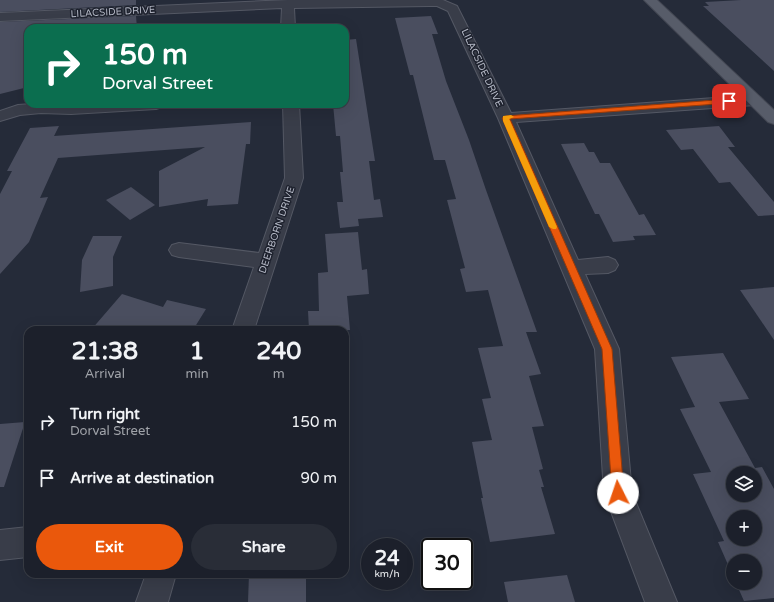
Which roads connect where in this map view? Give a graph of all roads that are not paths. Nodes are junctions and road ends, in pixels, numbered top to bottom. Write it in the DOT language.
graph roads {
  1 [pos="650,0"];
  2 [pos="288,4"];
  3 [pos="0,17"];
  4 [pos="288,24"];
  5 [pos="755,100"];
  6 [pos="41,108"];
  7 [pos="41,108"];
  8 [pos="88,108"];
  9 [pos="291,108"];
  10 [pos="0,116"];
  11 [pos="506,118"];
  12 [pos="774,119"];
  13 [pos="179,250"];
  14 [pos="266,262"];
  15 [pos="608,265"];
  16 [pos="571,268"];
  17 [pos="244,326"];
  18 [pos="24,542"];
  19 [pos="0,545"];
  20 [pos="160,578"];
  21 [pos="152,602"];
  22 [pos="661,602"];
  1 -- 5 [label="main road"];
  2 -- 3 [label="street, LILACSIDE DRIVE"];
  2 -- 4 [label="street"];
  2 -- 11 [label="street, LILACSIDE DRIVE"];
  5 -- 11 [label="street"];
  5 -- 12 [label="main road"];
  6 -- 10 [label="street"];
  7 -- 8 [label="street"];
  9 -- 14 [label="street, DEERBORN DRIVE"];
  11 -- 16 [label="street, LILACSIDE DRIVE"];
  13 -- 14 [label="street"];
  14 -- 17 [label="street, DEERBORN DRIVE"];
  15 -- 16 [label="street"];
  16 -- 22 [label="street, LILACSIDE DRIVE"];
  18 -- 19 [label="street"];
  20 -- 21 [label="street"];
}
